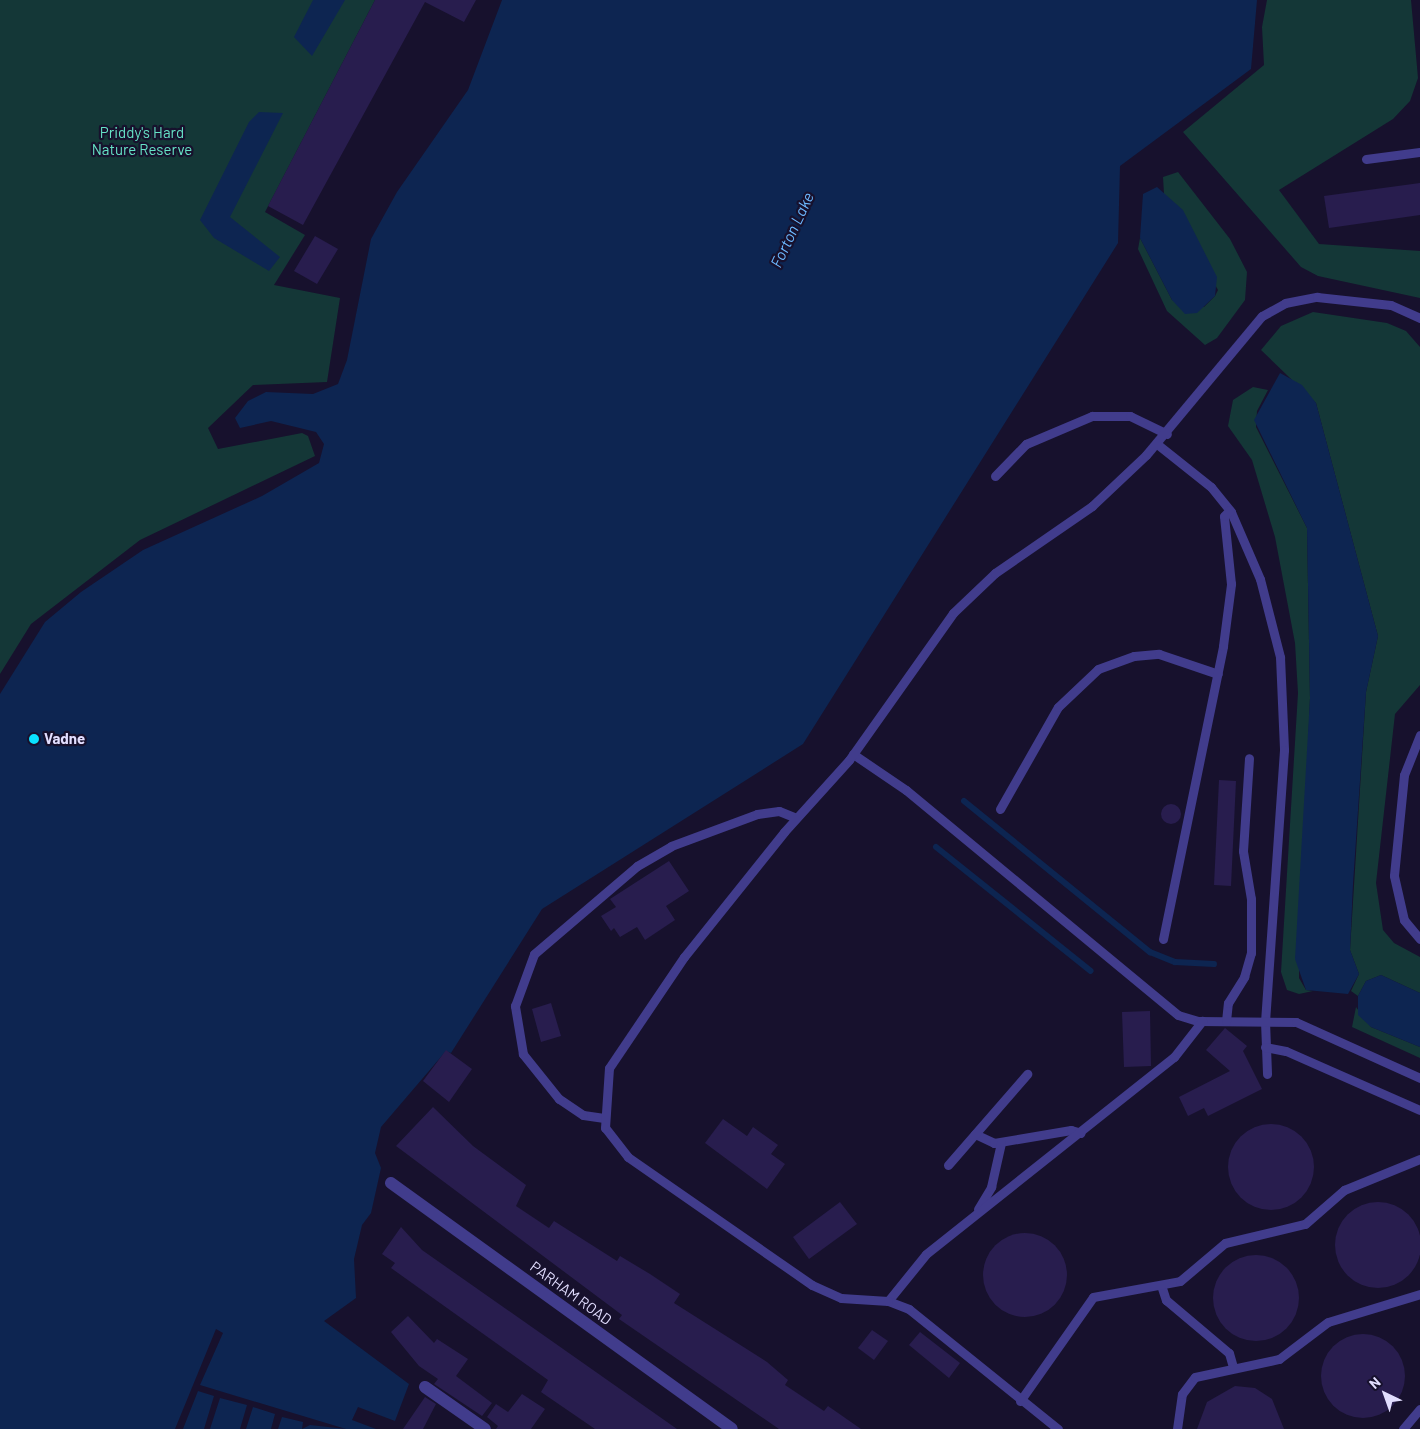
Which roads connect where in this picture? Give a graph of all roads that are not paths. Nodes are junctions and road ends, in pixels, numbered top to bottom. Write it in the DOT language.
graph roads {
  1 [pos="1420,152"];
  2 [pos="1366,159"];
  3 [pos="1420,318"];
  4 [pos="1167,434"];
  5 [pos="1157,444"];
  6 [pos="995,476"];
  7 [pos="1230,510"];
  8 [pos="1218,674"];
  9 [pos="1420,735"];
  10 [pos="853,754"];
  11 [pos="1249,758"];
  12 [pos="1000,809"];
  13 [pos="796,818"];
  14 [pos="1163,939"];
  15 [pos="1420,939"];
  16 [pos="1202,1021"];
  17 [pos="1226,1021"];
  18 [pos="1265,1021"];
  19 [pos="1265,1047"];
  20 [pos="1027,1074"];
  21 [pos="1267,1074"];
  22 [pos="1420,1078"];
  23 [pos="1420,1110"];
  24 [pos="604,1118"];
  25 [pos="1081,1133"];
  26 [pos="974,1134"];
  27 [pos="1001,1143"];
  28 [pos="1420,1159"];
  29 [pos="948,1165"];
  30 [pos="391,1183"];
  31 [pos="970,1219"];
  32 [pos="1161,1285"];
  33 [pos="1420,1294"];
  34 [pos="888,1301"];
  35 [pos="1234,1367"];
  36 [pos="425,1387"];
  37 [pos="1020,1400"];
  38 [pos="1420,1409"];
  39 [pos="485,1429"];
  40 [pos="732,1429"];
  41 [pos="1058,1429"];
  42 [pos="1177,1429"];
  43 [pos="1403,1429"];
  1 -- 2 [label="lane"];
  3 -- 4 [label="lane"];
  4 -- 5 [label="lane"];
  4 -- 6 [label="lane"];
  5 -- 7 [label="lane"];
  5 -- 10 [label="lane"];
  7 -- 8 [label="lane"];
  7 -- 18 [label="lane"];
  8 -- 12 [label="lane"];
  8 -- 14 [label="lane"];
  9 -- 15 [label="lane"];
  10 -- 13 [label="lane"];
  10 -- 16 [label="lane"];
  11 -- 17 [label="lane"];
  13 -- 24 [label="lane"];
  13 -- 24 [label="lane"];
  16 -- 17 [label="lane"];
  16 -- 25 [label="lane"];
  17 -- 18 [label="lane"];
  18 -- 19 [label="lane"];
  18 -- 22 [label="lane"];
  19 -- 21 [label="lane"];
  19 -- 23 [label="lane"];
  20 -- 26 [label="lane"];
  24 -- 34 [label="lane"];
  25 -- 27 [label="lane"];
  25 -- 31 [label="lane"];
  26 -- 27 [label="lane"];
  26 -- 29 [label="lane"];
  27 -- 31 [label="lane"];
  28 -- 32 [label="lane"];
  30 -- 40 [label="street, PARHAM ROAD"];
  31 -- 34 [label="lane"];
  32 -- 35 [label="lane"];
  32 -- 37 [label="lane"];
  33 -- 35 [label="lane"];
  34 -- 37 [label="lane"];
  35 -- 42 [label="lane"];
  36 -- 39 [label="street"];
  37 -- 41 [label="lane"];
  38 -- 43 [label="lane"];
}
